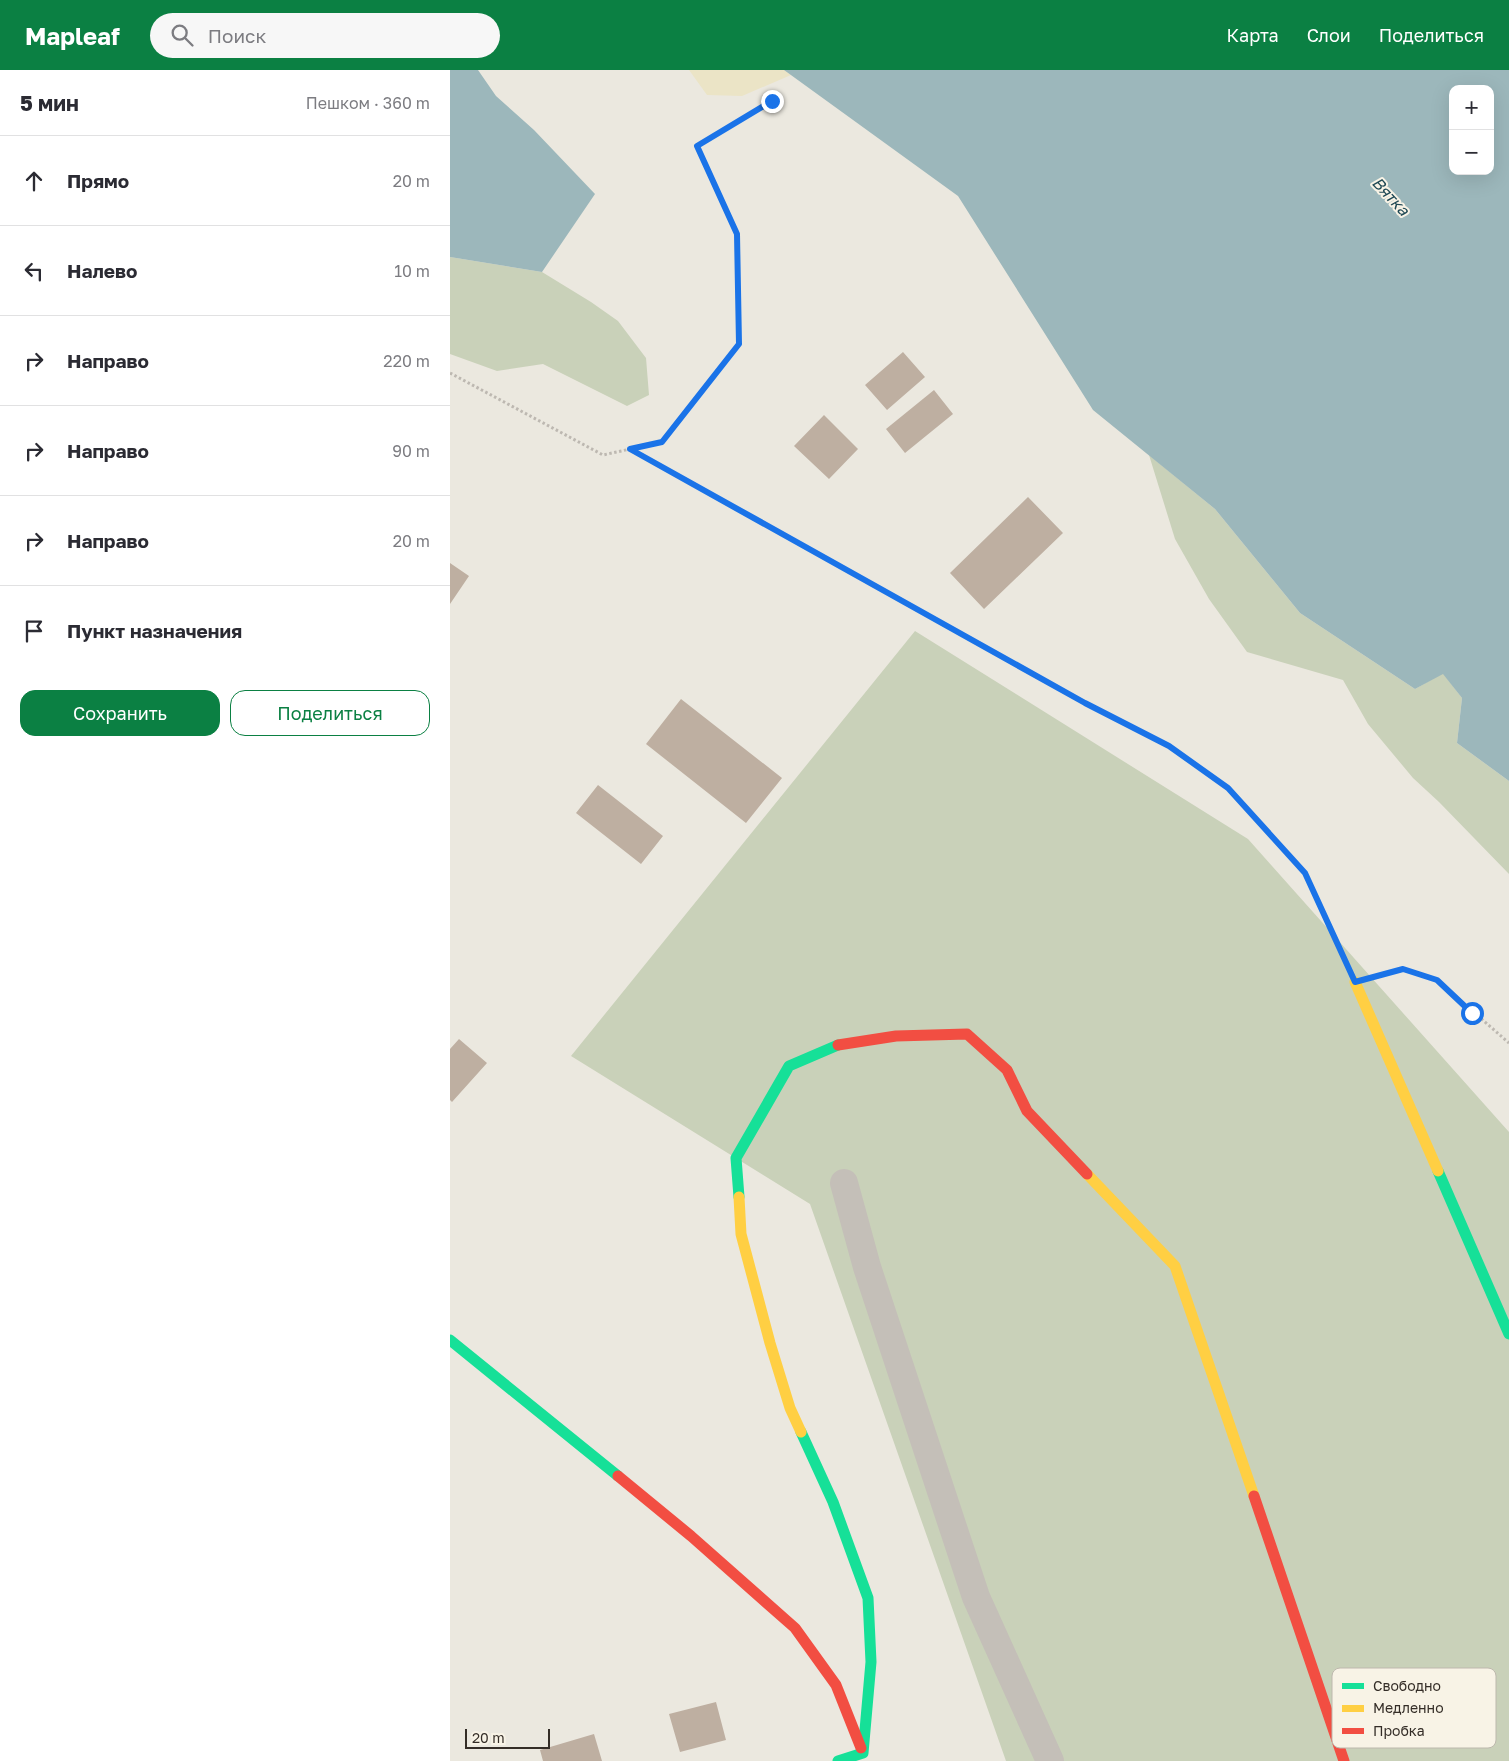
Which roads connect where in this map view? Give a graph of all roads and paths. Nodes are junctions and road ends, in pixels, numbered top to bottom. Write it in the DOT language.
graph roads {
  1 [pos="772,101"];
  2 [pos="450,373"];
  3 [pos="630,449"];
  4 [pos="1355,982"];
  5 [pos="1509,1043"];
  6 [pos="844,1183"];
  7 [pos="1509,1334"];
  8 [pos="450,1340"];
  9 [pos="1332,1726"];
  10 [pos="1340,1748"];
  11 [pos="865,1757"];
  12 [pos="838,1761"];
  13 [pos="1050,1761"];
  14 [pos="1344,1761"];
  1 -- 3 [label="path"];
  2 -- 3 [label="path"];
  3 -- 4 [label="path"];
  4 -- 5 [label="path"];
  4 -- 7 [label="street"];
  6 -- 13 [label="street"];
  8 -- 11 [label="street"];
  9 -- 11 [label="street"];
  10 -- 14 [label="street"];
  11 -- 12 [label="street"];
}
